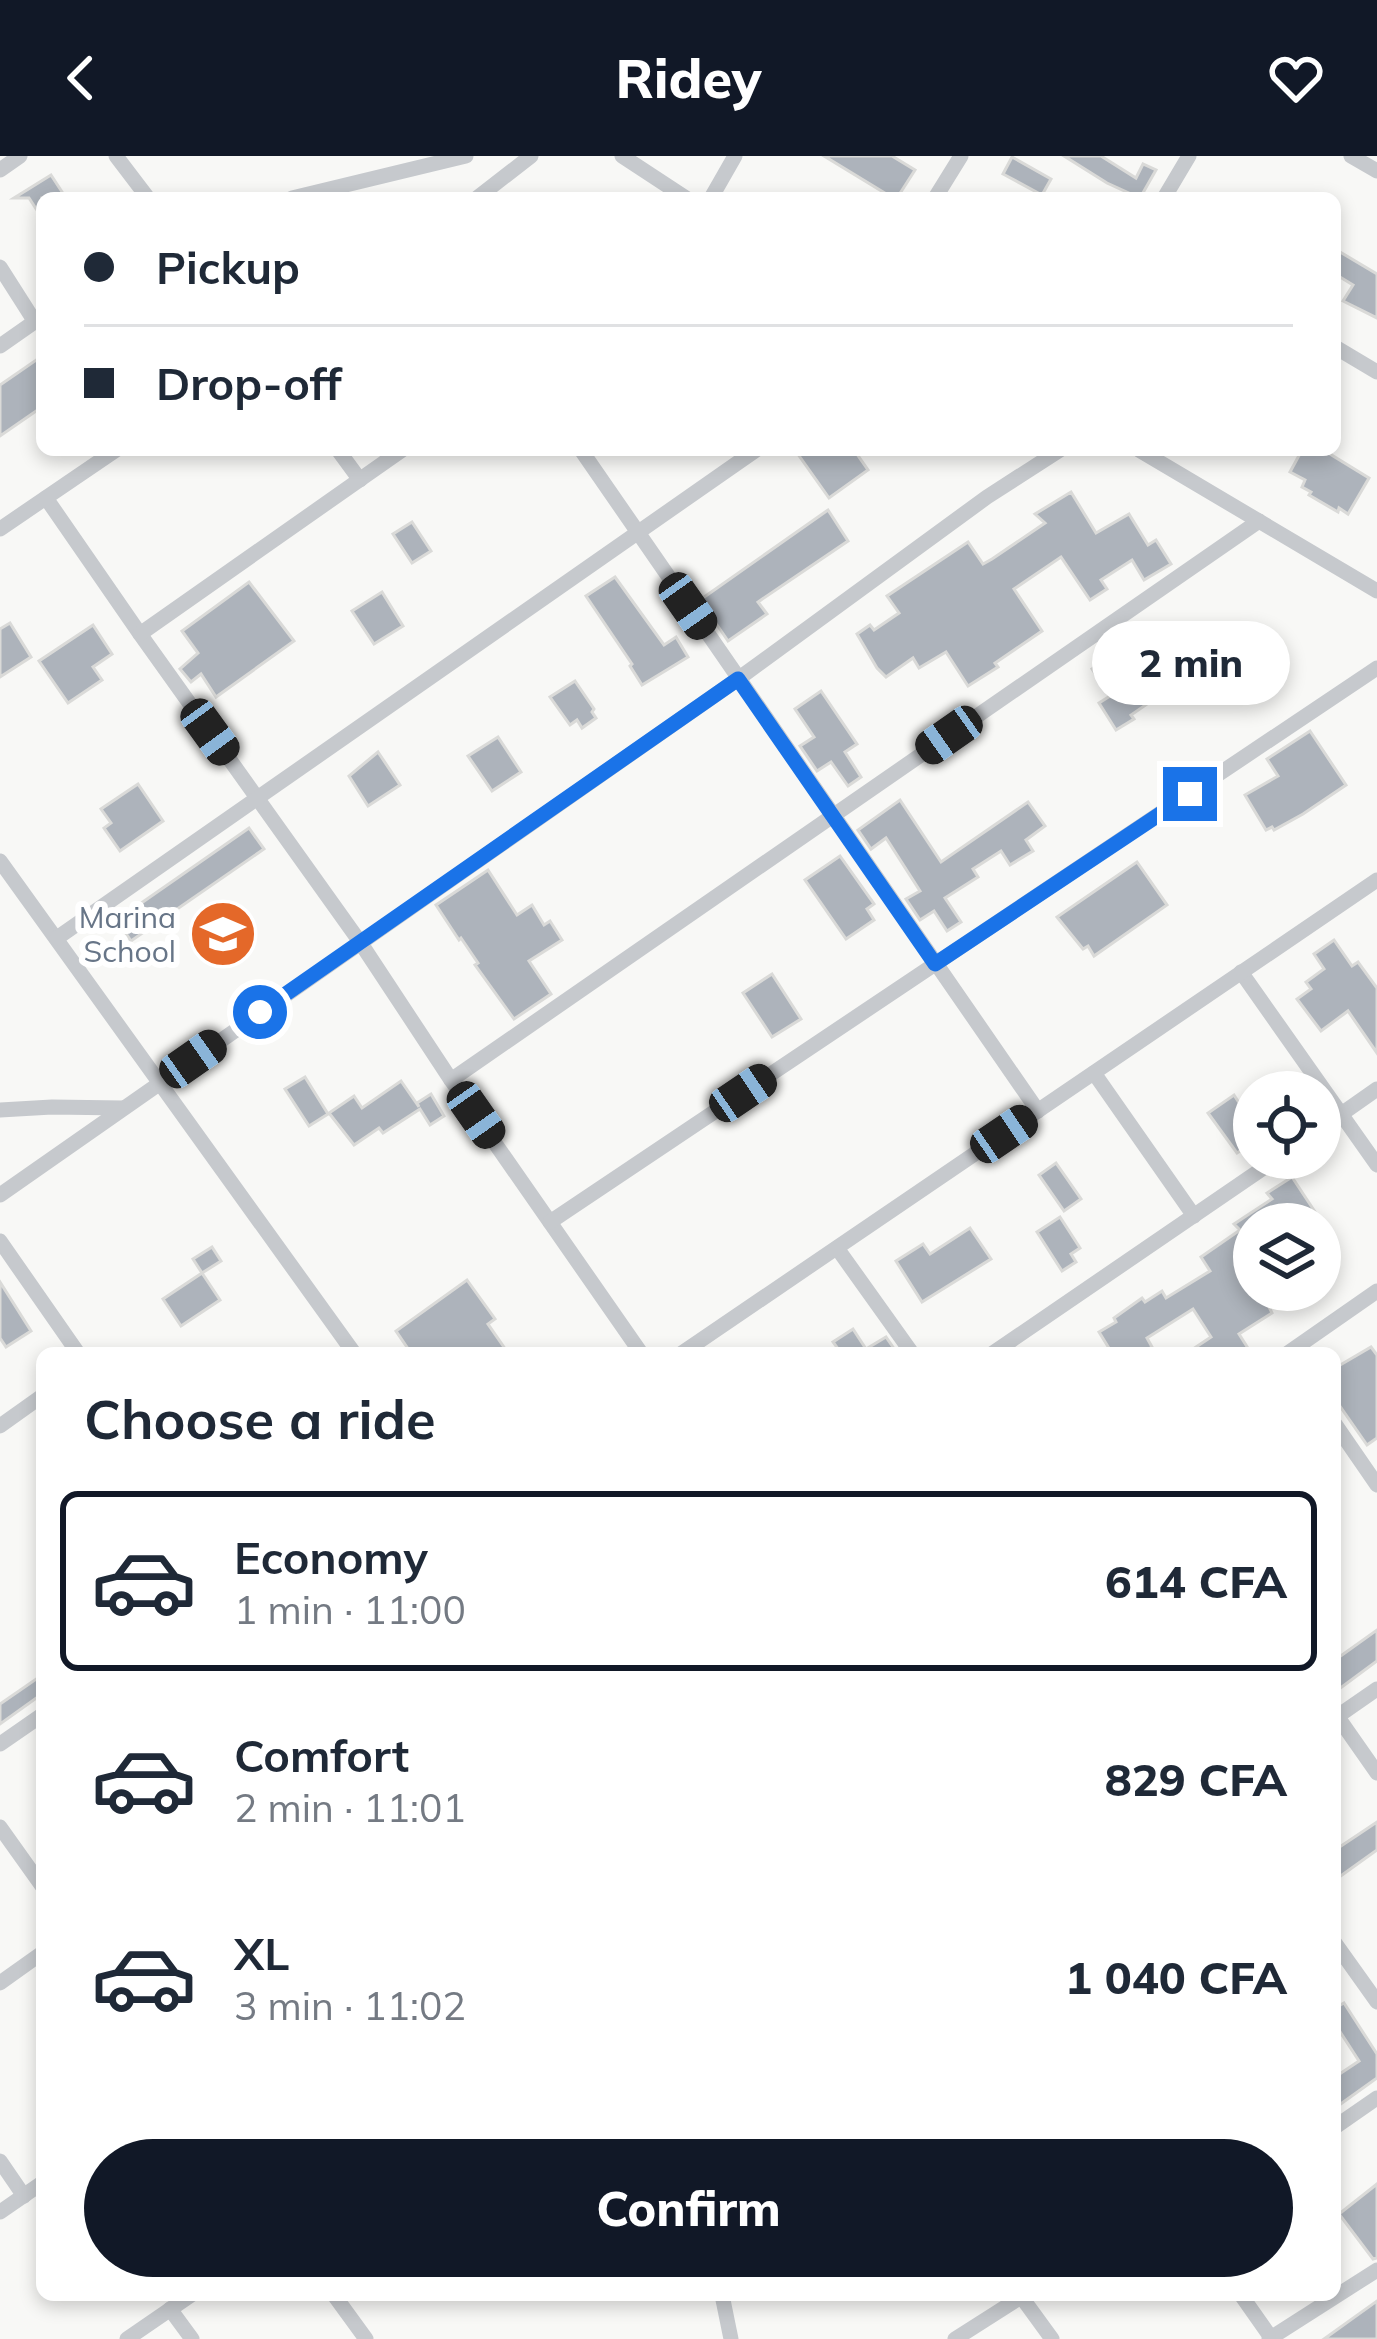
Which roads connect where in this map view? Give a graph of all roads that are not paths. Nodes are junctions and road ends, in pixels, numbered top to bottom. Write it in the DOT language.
graph roads {
  1 [pos="20,156"];
  2 [pos="116,156"];
  3 [pos="466,156"];
  4 [pos="531,156"];
  5 [pos="622,156"];
  6 [pos="735,156"];
  7 [pos="961,156"];
  8 [pos="1189,156"];
  9 [pos="1351,156"];
  10 [pos="0,170"];
  11 [pos="1377,171"];
  12 [pos="143,192"];
  13 [pos="317,192"];
  14 [pos="485,192"];
  15 [pos="677,192"];
  16 [pos="714,192"];
  17 [pos="939,192"];
  18 [pos="1168,192"];
  19 [pos="0,267"];
  20 [pos="36,316"];
  21 [pos="36,320"];
  22 [pos="0,346"];
  23 [pos="1341,351"];
  24 [pos="1377,372"];
  25 [pos="107,456"];
  26 [pos="342,456"];
  27 [pos="394,456"];
  28 [pos="585,456"];
  29 [pos="748,456"];
  30 [pos="1051,456"];
  31 [pos="1149,456"];
  32 [pos="360,480"];
  33 [pos="46,498"];
  34 [pos="1259,520"];
  35 [pos="0,530"];
  36 [pos="638,533"];
  37 [pos="1377,591"];
  38 [pos="140,634"];
  39 [pos="1377,668"];
  40 [pos="738,679"];
  41 [pos="257,798"];
  42 [pos="832,816"];
  43 [pos="0,861"];
  44 [pos="1377,880"];
  45 [pos="57,938"];
  46 [pos="361,942"];
  47 [pos="935,964"];
  48 [pos="1241,972"];
  49 [pos="1311,1071"];
  50 [pos="1094,1073"];
  51 [pos="452,1080"];
  52 [pos="160,1083"];
  53 [pos="1377,1090"];
  54 [pos="124,1108"];
  55 [pos="0,1110"];
  56 [pos="1038,1112"];
  57 [pos="1341,1114"];
  58 [pos="1377,1165"];
  59 [pos="1248,1179"];
  60 [pos="0,1195"];
  61 [pos="1194,1216"];
  62 [pos="550,1222"];
  63 [pos="0,1241"];
  64 [pos="837,1248"];
  65 [pos="1377,1291"];
  66 [pos="74,1347"];
  67 [pos="350,1347"];
  68 [pos="637,1347"];
  69 [pos="691,1347"];
  70 [pos="908,1347"];
  71 [pos="1002,1347"];
  72 [pos="1297,1347"];
  73 [pos="36,1400"];
  74 [pos="0,1426"];
  75 [pos="1341,1432"];
  76 [pos="1375,1479"];
  77 [pos="1377,1689"];
  78 [pos="1341,1713"];
  79 [pos="36,1719"];
  80 [pos="1341,1723"];
  81 [pos="0,1744"];
  82 [pos="1377,1772"];
  83 [pos="0,1827"];
  84 [pos="36,1878"];
  85 [pos="1341,1951"];
  86 [pos="36,1957"];
  87 [pos="0,1983"];
  88 [pos="1377,2002"];
  89 [pos="1377,2098"];
  90 [pos="1341,2123"];
  91 [pos="0,2161"];
  92 [pos="36,2187"];
  93 [pos="24,2196"];
  94 [pos="0,2212"];
  95 [pos="1377,2270"];
  96 [pos="1341,2293"];
  97 [pos="182,2301"];
  98 [pos="338,2301"];
  99 [pos="723,2301"];
  100 [pos="1013,2301"];
  101 [pos="1025,2301"];
  102 [pos="1245,2301"];
  103 [pos="1329,2301"];
  104 [pos="170,2309"];
  105 [pos="1271,2338"];
  106 [pos="127,2339"];
  107 [pos="192,2339"];
  108 [pos="366,2339"];
  109 [pos="731,2339"];
  110 [pos="955,2339"];
  111 [pos="1052,2339"];
  1 -- 10 [label="street"];
  2 -- 12 [label="street"];
  3 -- 13 [label="street"];
  4 -- 14 [label="street"];
  5 -- 15 [label="street"];
  6 -- 16 [label="street"];
  7 -- 17 [label="street"];
  8 -- 18 [label="street"];
  9 -- 11 [label="street"];
  19 -- 20 [label="street"];
  21 -- 22 [label="street"];
  23 -- 24 [label="street"];
  25 -- 33 [label="street"];
  26 -- 32 [label="street"];
  27 -- 32 [label="street"];
  28 -- 36 [label="street"];
  29 -- 36 [label="street"];
  30 -- 40 [label="street"];
  31 -- 34 [label="street"];
  32 -- 38 [label="street"];
  33 -- 35 [label="street"];
  33 -- 38 [label="street"];
  34 -- 37 [label="street"];
  34 -- 42 [label="street"];
  36 -- 40 [label="street"];
  36 -- 41 [label="street"];
  38 -- 41 [label="street"];
  39 -- 47 [label="street"];
  40 -- 42 [label="street"];
  40 -- 46 [label="street"];
  41 -- 45 [label="street"];
  41 -- 46 [label="street"];
  42 -- 47 [label="street"];
  42 -- 51 [label="street"];
  43 -- 45 [label="street"];
  44 -- 48 [label="street"];
  45 -- 52 [label="street"];
  46 -- 51 [label="street"];
  46 -- 52 [label="street"];
  47 -- 56 [label="street"];
  47 -- 62 [label="street"];
  48 -- 49 [label="street"];
  48 -- 50 [label="street"];
  50 -- 56 [label="street"];
  50 -- 61 [label="street"];
  51 -- 62 [label="street"];
  52 -- 54 [label="street"];
  52 -- 67 [label="street"];
  53 -- 57 [label="street"];
  54 -- 55 [label="street"];
  54 -- 60 [label="street"];
  56 -- 64 [label="street"];
  57 -- 58 [label="street"];
  59 -- 61 [label="street"];
  61 -- 71 [label="street"];
  62 -- 68 [label="street"];
  63 -- 66 [label="street"];
  64 -- 69 [label="street"];
  64 -- 70 [label="street"];
  65 -- 72 [label="street"];
  73 -- 74 [label="street"];
  75 -- 76 [label="street"];
  77 -- 78 [label="street"];
  79 -- 81 [label="street"];
  80 -- 82 [label="street"];
  83 -- 84 [label="street"];
  85 -- 88 [label="street"];
  86 -- 87 [label="street"];
  89 -- 90 [label="street"];
  91 -- 93 [label="street"];
  92 -- 93 [label="street"];
  93 -- 94 [label="street"];
  95 -- 96 [label="street"];
  97 -- 104 [label="street"];
  98 -- 108 [label="street"];
  99 -- 109 [label="street"];
  100 -- 110 [label="street"];
  101 -- 111 [label="street"];
  102 -- 105 [label="street"];
  103 -- 105 [label="street"];
  104 -- 106 [label="street"];
  104 -- 107 [label="street"];
}
